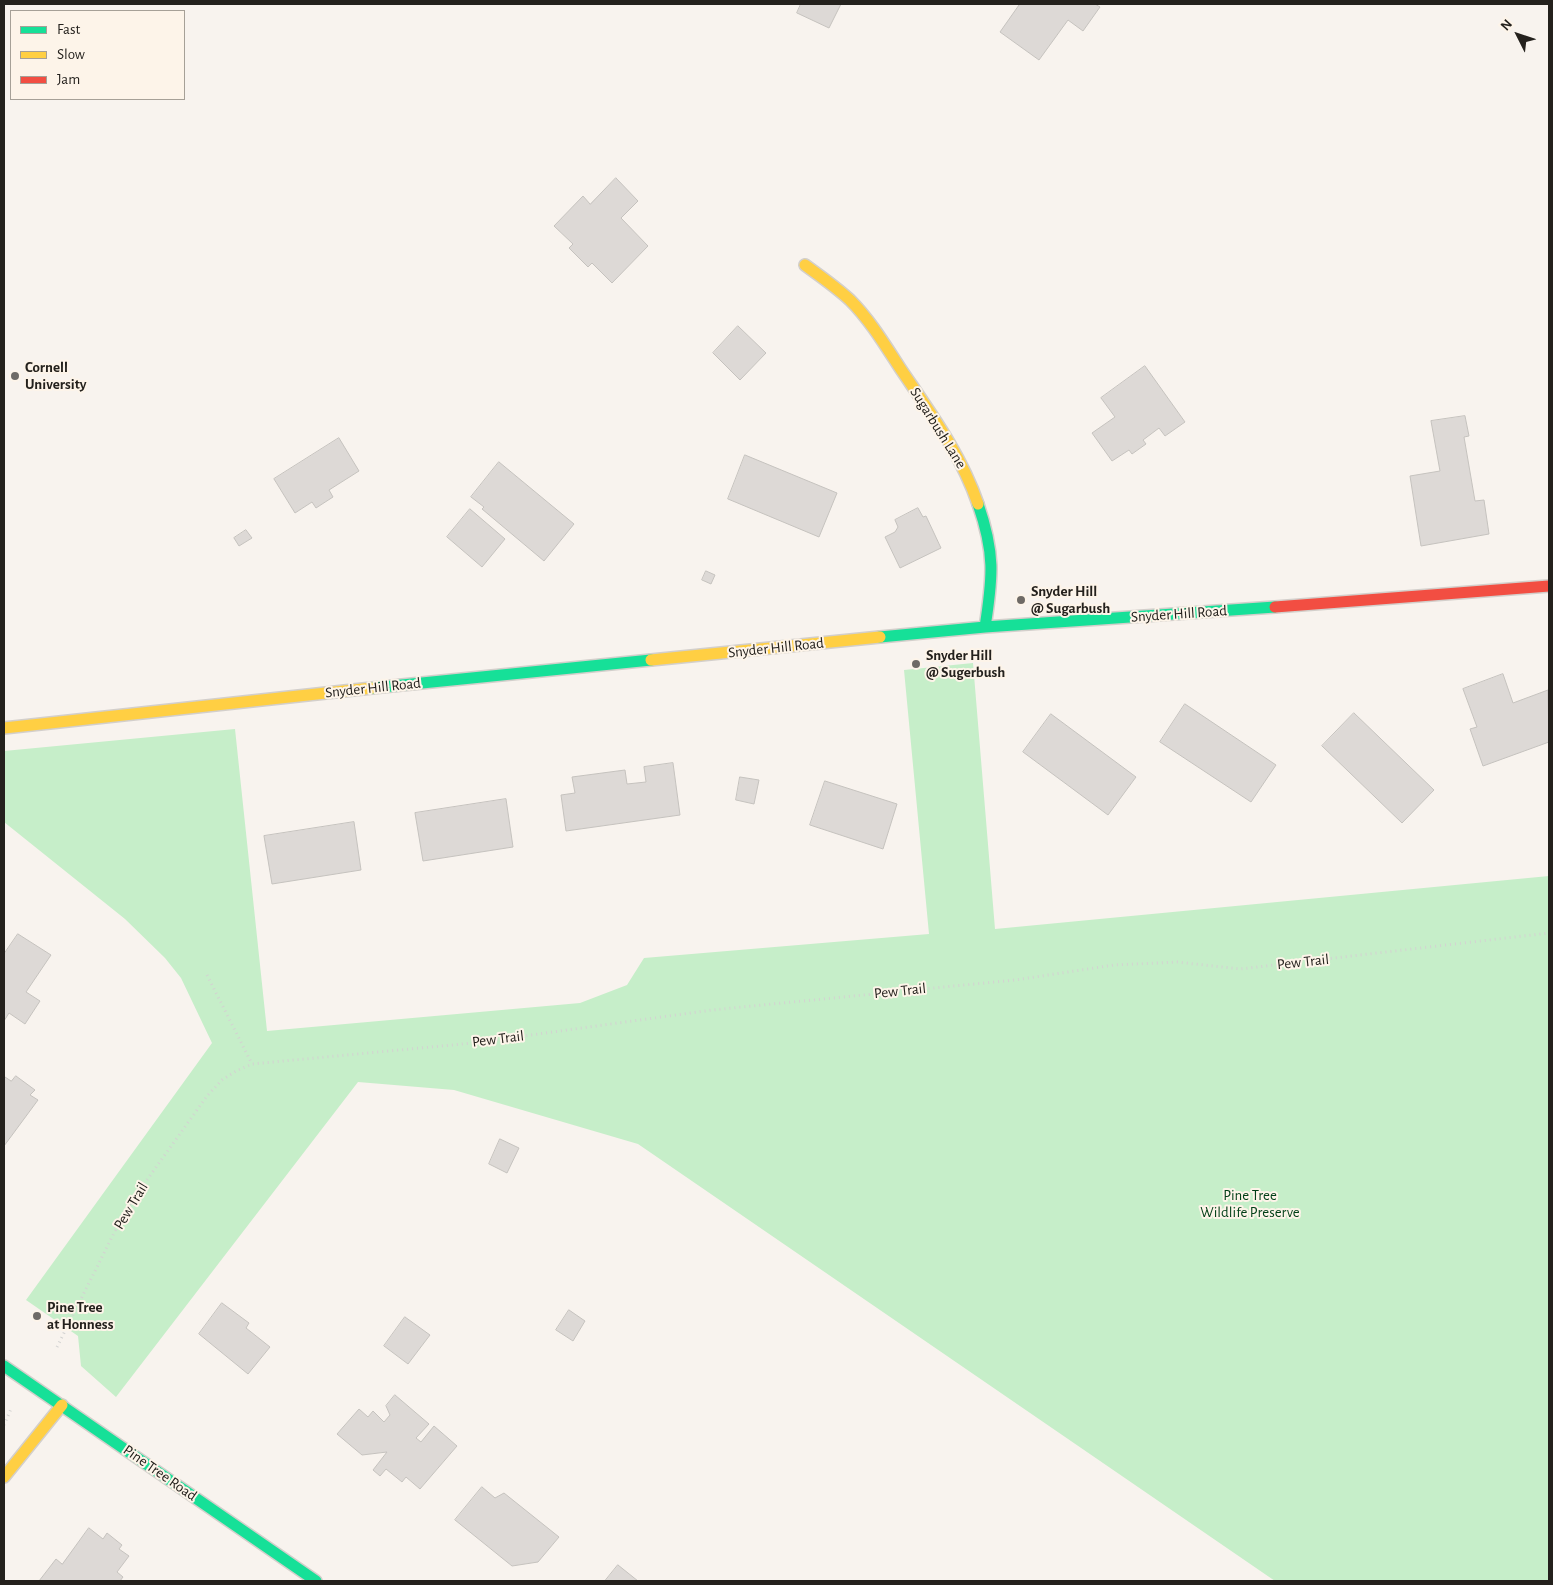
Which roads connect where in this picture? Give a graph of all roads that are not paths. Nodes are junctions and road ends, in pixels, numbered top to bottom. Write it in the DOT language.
graph roads {
  1 [pos="805,265"];
  2 [pos="1549,586"];
  3 [pos="985,627"];
  4 [pos="4,728"];
  5 [pos="4,1366"];
  6 [pos="62,1405"];
  7 [pos="4,1477"];
  8 [pos="316,1581"];
  1 -- 3 [label="street, Sugarbush Lane"];
  2 -- 3 [label="street, Snyder Hill Road"];
  3 -- 4 [label="street, Snyder Hill Road"];
  5 -- 6 [label="street, Pine Tree Road"];
  6 -- 7 [label="street"];
  6 -- 8 [label="street, Pine Tree Road"];
}
